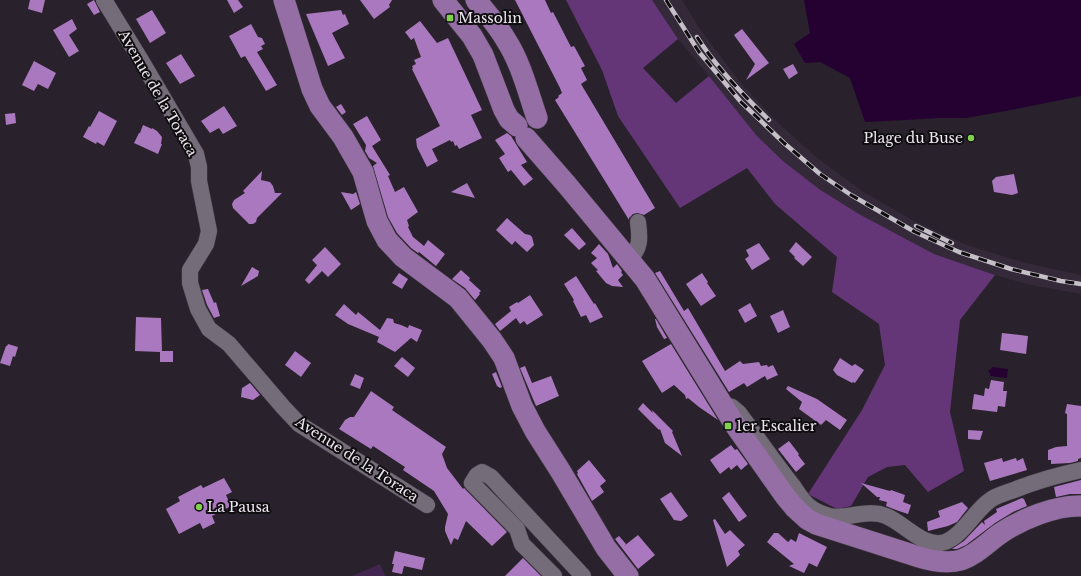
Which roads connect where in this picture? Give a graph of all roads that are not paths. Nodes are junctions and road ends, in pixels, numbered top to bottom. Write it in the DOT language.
graph roads {
  1 [pos="104,0"];
  2 [pos="284,0"];
  3 [pos="443,0"];
  4 [pos="456,0"];
  5 [pos="476,0"];
  6 [pos="529,120"];
  7 [pos="638,222"];
  8 [pos="629,260"];
  9 [pos="722,405"];
  10 [pos="1081,470"];
  11 [pos="427,505"];
  12 [pos="1081,506"];
  13 [pos="554,576"];
  14 [pos="583,576"];
  15 [pos="628,576"];
  1 -- 11 [label="street, Avenue de la Toraca"];
  2 -- 15 [label="main road"];
  3 -- 6 [label="main road"];
  4 -- 6 [label="main road"];
  5 -- 6 [label="main road"];
  6 -- 8 [label="main road"];
  7 -- 8 [label="street"];
  8 -- 9 [label="main road"];
  9 -- 10 [label="street"];
  9 -- 12 [label="main road"];
  13 -- 14 [label="street"];
}
